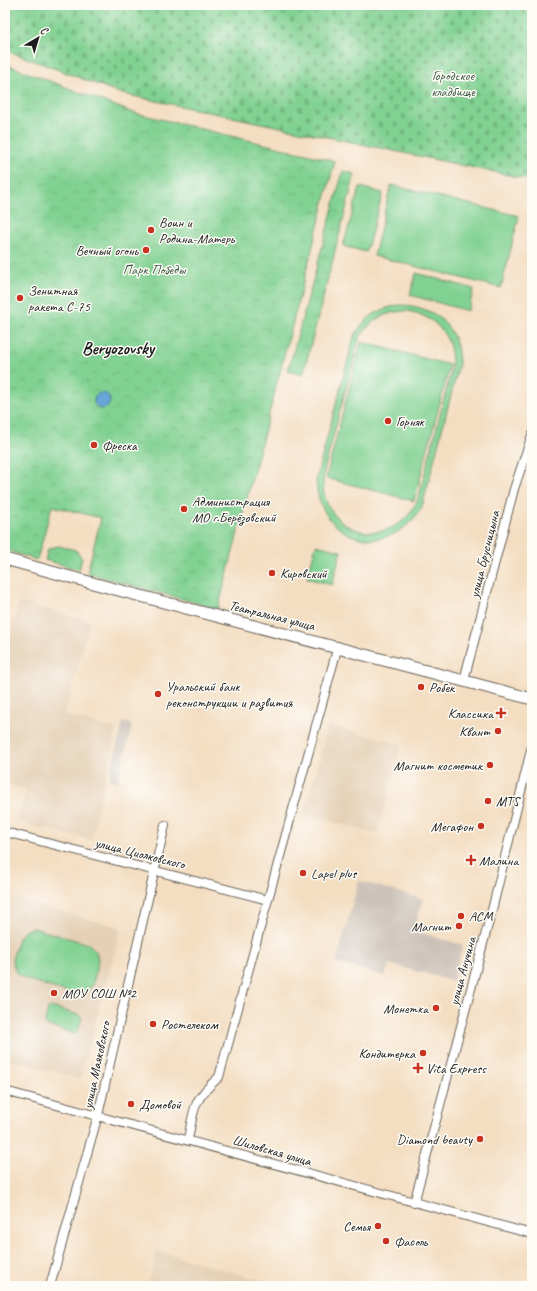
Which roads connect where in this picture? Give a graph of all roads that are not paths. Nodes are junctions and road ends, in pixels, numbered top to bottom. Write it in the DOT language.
graph roads {
  1 [pos="532,435"];
  2 [pos="5,559"];
  3 [pos="338,646"];
  4 [pos="464,680"];
  5 [pos="532,699"];
  6 [pos="532,746"];
  7 [pos="165,825"];
  8 [pos="5,832"];
  9 [pos="154,869"];
  10 [pos="268,900"];
  11 [pos="5,1091"];
  12 [pos="98,1115"];
  13 [pos="188,1140"];
  14 [pos="414,1202"];
  15 [pos="532,1234"];
  16 [pos="50,1286"];
  1 -- 4 [label="street, улица Брусницына"];
  2 -- 3 [label="street, Театральная улица"];
  3 -- 4 [label="street, Театральная улица"];
  3 -- 10 [label="street"];
  4 -- 5 [label="street, Театральная улица"];
  6 -- 14 [label="street, улица Анучина"];
  7 -- 9 [label="street, улица Маяковского"];
  8 -- 9 [label="street, улица Циолковского"];
  9 -- 10 [label="street, улица Циолковского"];
  9 -- 12 [label="street, улица Маяковского"];
  10 -- 13 [label="street"];
  11 -- 12 [label="street, Шиловская улица"];
  12 -- 13 [label="street, Шиловская улица"];
  12 -- 16 [label="street, улица Маяковского"];
  13 -- 14 [label="street, Шиловская улица"];
  14 -- 15 [label="street, Шиловская улица"];
}
